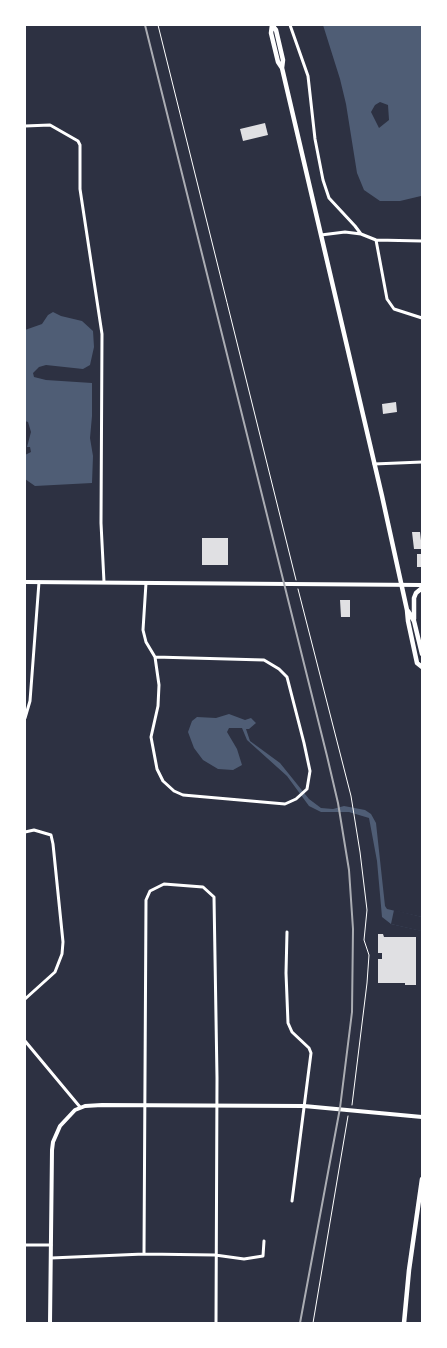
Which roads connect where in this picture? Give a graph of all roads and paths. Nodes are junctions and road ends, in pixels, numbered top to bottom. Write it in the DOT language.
graph roads {
  1 [pos="158,25"];
  2 [pos="272,25"];
  3 [pos="290,25"];
  4 [pos="25,126"];
  5 [pos="361,234"];
  6 [pos="321,236"];
  7 [pos="376,240"];
  8 [pos="422,241"];
  9 [pos="422,318"];
  10 [pos="422,462"];
  11 [pos="374,464"];
  12 [pos="295,578"];
  13 [pos="25,582"];
  14 [pos="39,582"];
  15 [pos="104,582"];
  16 [pos="146,583"];
  17 [pos="401,584"];
  18 [pos="298,587"];
  19 [pos="422,587"];
  20 [pos="407,610"];
  21 [pos="414,621"];
  22 [pos="422,654"];
  23 [pos="155,657"];
  24 [pos="422,667"];
  25 [pos="25,718"];
  26 [pos="25,832"];
  27 [pos="287,932"];
  28 [pos="25,999"];
  29 [pos="25,1041"];
  30 [pos="144,1105"];
  31 [pos="352,1105"];
  32 [pos="216,1106"];
  33 [pos="304,1106"];
  34 [pos="80,1107"];
  35 [pos="348,1115"];
  36 [pos="422,1117"];
  37 [pos="422,1179"];
  38 [pos="292,1201"];
  39 [pos="264,1241"];
  40 [pos="51,1245"];
  41 [pos="25,1246"];
  42 [pos="144,1254"];
  43 [pos="215,1255"];
  44 [pos="51,1258"];
  45 [pos="50,1323"];
  46 [pos="216,1323"];
  47 [pos="313,1323"];
  48 [pos="404,1323"];
  1 -- 12 [label="path"];
  2 -- 6 [label="main road"];
  3 -- 5 [label="street"];
  4 -- 15 [label="street"];
  5 -- 6 [label="street"];
  5 -- 7 [label="street"];
  6 -- 11 [label="main road"];
  7 -- 8 [label="street"];
  7 -- 9 [label="street"];
  10 -- 11 [label="street"];
  11 -- 17 [label="main road"];
  13 -- 14 [label="street"];
  14 -- 15 [label="street"];
  14 -- 25 [label="street"];
  15 -- 16 [label="street"];
  16 -- 17 [label="street"];
  16 -- 23 [label="street"];
  17 -- 19 [label="street"];
  17 -- 20 [label="main road"];
  18 -- 31 [label="path"];
  19 -- 21 [label="main road"];
  20 -- 21 [label="main road"];
  20 -- 24 [label="main road"];
  21 -- 22 [label="main road"];
  23 -- 23 [label="street"];
  26 -- 28 [label="street"];
  27 -- 33 [label="street"];
  29 -- 34 [label="street"];
  30 -- 32 [label="street"];
  30 -- 32 [label="street"];
  30 -- 34 [label="street"];
  30 -- 42 [label="street"];
  32 -- 33 [label="street"];
  32 -- 43 [label="street"];
  33 -- 36 [label="street"];
  33 -- 38 [label="street"];
  34 -- 40 [label="street"];
  35 -- 47 [label="path"];
  37 -- 48 [label="main road"];
  39 -- 43 [label="street"];
  40 -- 41 [label="street"];
  40 -- 44 [label="street"];
  42 -- 43 [label="street"];
  42 -- 44 [label="street"];
  43 -- 46 [label="street"];
  44 -- 45 [label="street"];
}
